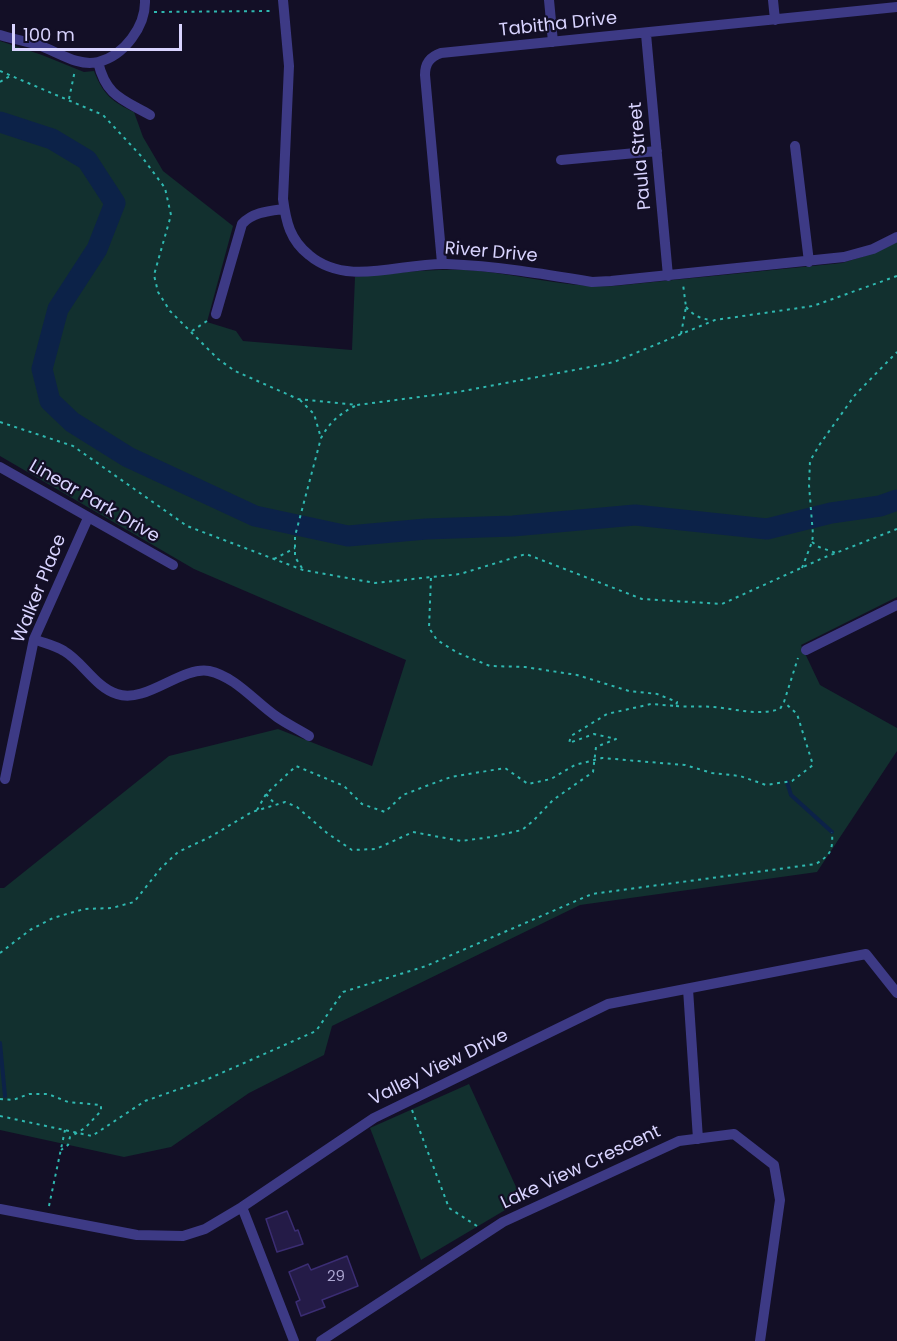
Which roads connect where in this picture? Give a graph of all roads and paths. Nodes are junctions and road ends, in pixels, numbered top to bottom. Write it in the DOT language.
graph roads {
  1 [pos="145,0"];
  2 [pos="283,0"];
  3 [pos="549,0"];
  4 [pos="773,0"];
  5 [pos="897,8"];
  6 [pos="277,10"];
  7 [pos="154,12"];
  8 [pos="775,20"];
  9 [pos="646,34"];
  10 [pos="0,35"];
  11 [pos="553,42"];
  12 [pos="77,61"];
  13 [pos="98,62"];
  14 [pos="0,71"];
  15 [pos="12,76"];
  16 [pos="0,82"];
  17 [pos="69,99"];
  18 [pos="150,115"];
  19 [pos="795,146"];
  20 [pos="657,151"];
  21 [pos="561,160"];
  22 [pos="284,208"];
  23 [pos="897,237"];
  24 [pos="809,262"];
  25 [pos="442,263"];
  26 [pos="681,275"];
  27 [pos="668,276"];
  28 [pos="897,276"];
  29 [pos="686,307"];
  30 [pos="216,314"];
  31 [pos="715,320"];
  32 [pos="191,332"];
  33 [pos="681,334"];
  34 [pos="897,352"];
  35 [pos="298,399"];
  36 [pos="357,405"];
  37 [pos="0,422"];
  38 [pos="321,438"];
  39 [pos="0,467"];
  40 [pos="88,518"];
  41 [pos="897,529"];
  42 [pos="812,542"];
  43 [pos="295,548"];
  44 [pos="836,553"];
  45 [pos="274,559"];
  46 [pos="173,565"];
  47 [pos="802,568"];
  48 [pos="303,570"];
  49 [pos="431,577"];
  50 [pos="897,605"];
  51 [pos="34,639"];
  52 [pos="806,650"];
  53 [pos="784,702"];
  54 [pos="676,706"];
  55 [pos="309,736"];
  56 [pos="595,760"];
  57 [pos="5,779"];
  58 [pos="266,794"];
  59 [pos="276,805"];
  60 [pos="257,811"];
  61 [pos="832,832"];
  62 [pos="0,953"];
  63 [pos="688,989"];
  64 [pos="897,993"];
  65 [pos="0,1099"];
  66 [pos="411,1107"];
  67 [pos="0,1116"];
  68 [pos="65,1130"];
  69 [pos="77,1133"];
  70 [pos="698,1139"];
  71 [pos="61,1150"];
  72 [pos="242,1207"];
  73 [pos="0,1209"];
  74 [pos="47,1218"];
  75 [pos="477,1226"];
  76 [pos="294,1341"];
  77 [pos="321,1341"];
  78 [pos="760,1341"];
  1 -- 13 [label="street"];
  2 -- 22 [label="street, River Drive"];
  3 -- 11 [label="street"];
  4 -- 8 [label="street"];
  5 -- 8 [label="street, Tabitha Drive"];
  6 -- 7 [label="path"];
  8 -- 9 [label="street, Tabitha Drive"];
  9 -- 11 [label="street, Tabitha Drive"];
  9 -- 20 [label="street, Paula Street"];
  10 -- 12 [label="street"];
  11 -- 25 [label="street, Tabitha Drive"];
  12 -- 13 [label="street"];
  12 -- 17 [label="path"];
  13 -- 18 [label="street"];
  14 -- 15 [label="path"];
  15 -- 16 [label="path"];
  15 -- 17 [label="path"];
  17 -- 32 [label="path"];
  19 -- 24 [label="street"];
  20 -- 21 [label="street"];
  20 -- 27 [label="street, Paula Street"];
  22 -- 25 [label="street, River Drive"];
  22 -- 30 [label="street"];
  23 -- 24 [label="street, River Drive"];
  24 -- 26 [label="street, River Drive"];
  25 -- 27 [label="street, River Drive"];
  26 -- 27 [label="street, River Drive"];
  26 -- 29 [label="path"];
  28 -- 31 [label="path"];
  29 -- 31 [label="path"];
  29 -- 33 [label="path"];
  30 -- 32 [label="path"];
  31 -- 33 [label="path"];
  32 -- 35 [label="path"];
  33 -- 36 [label="path"];
  34 -- 42 [label="path"];
  35 -- 36 [label="path"];
  35 -- 38 [label="path"];
  36 -- 38 [label="path"];
  37 -- 45 [label="path"];
  38 -- 43 [label="path"];
  39 -- 40 [label="street, Linear Park Drive"];
  40 -- 46 [label="street, Linear Park Drive"];
  40 -- 51 [label="street, Walker Place"];
  41 -- 44 [label="path"];
  42 -- 44 [label="path"];
  42 -- 47 [label="path"];
  43 -- 45 [label="path"];
  43 -- 48 [label="path"];
  44 -- 47 [label="path"];
  45 -- 48 [label="path"];
  47 -- 49 [label="path"];
  48 -- 49 [label="path"];
  49 -- 54 [label="path"];
  50 -- 52 [label="street"];
  51 -- 55 [label="street"];
  51 -- 57 [label="street, Walker Place"];
  52 -- 53 [label="path"];
  53 -- 54 [label="path"];
  53 -- 56 [label="path"];
  54 -- 56 [label="path"];
  56 -- 58 [label="path"];
  56 -- 59 [label="path"];
  58 -- 59 [label="path"];
  58 -- 60 [label="path"];
  59 -- 60 [label="path"];
  60 -- 62 [label="path"];
  61 -- 69 [label="path"];
  63 -- 64 [label="street, Valley View Drive"];
  63 -- 70 [label="street"];
  63 -- 72 [label="street, Valley View Drive"];
  65 -- 69 [label="path"];
  66 -- 75 [label="path"];
  67 -- 68 [label="path"];
  68 -- 69 [label="path"];
  68 -- 71 [label="path"];
  69 -- 71 [label="path"];
  70 -- 77 [label="street, Lake View Crescent"];
  70 -- 78 [label="street, Lake View Crescent"];
  71 -- 74 [label="path"];
  72 -- 74 [label="street, Valley View Drive"];
  72 -- 76 [label="street"];
  73 -- 74 [label="street, Valley View Drive"];
}
